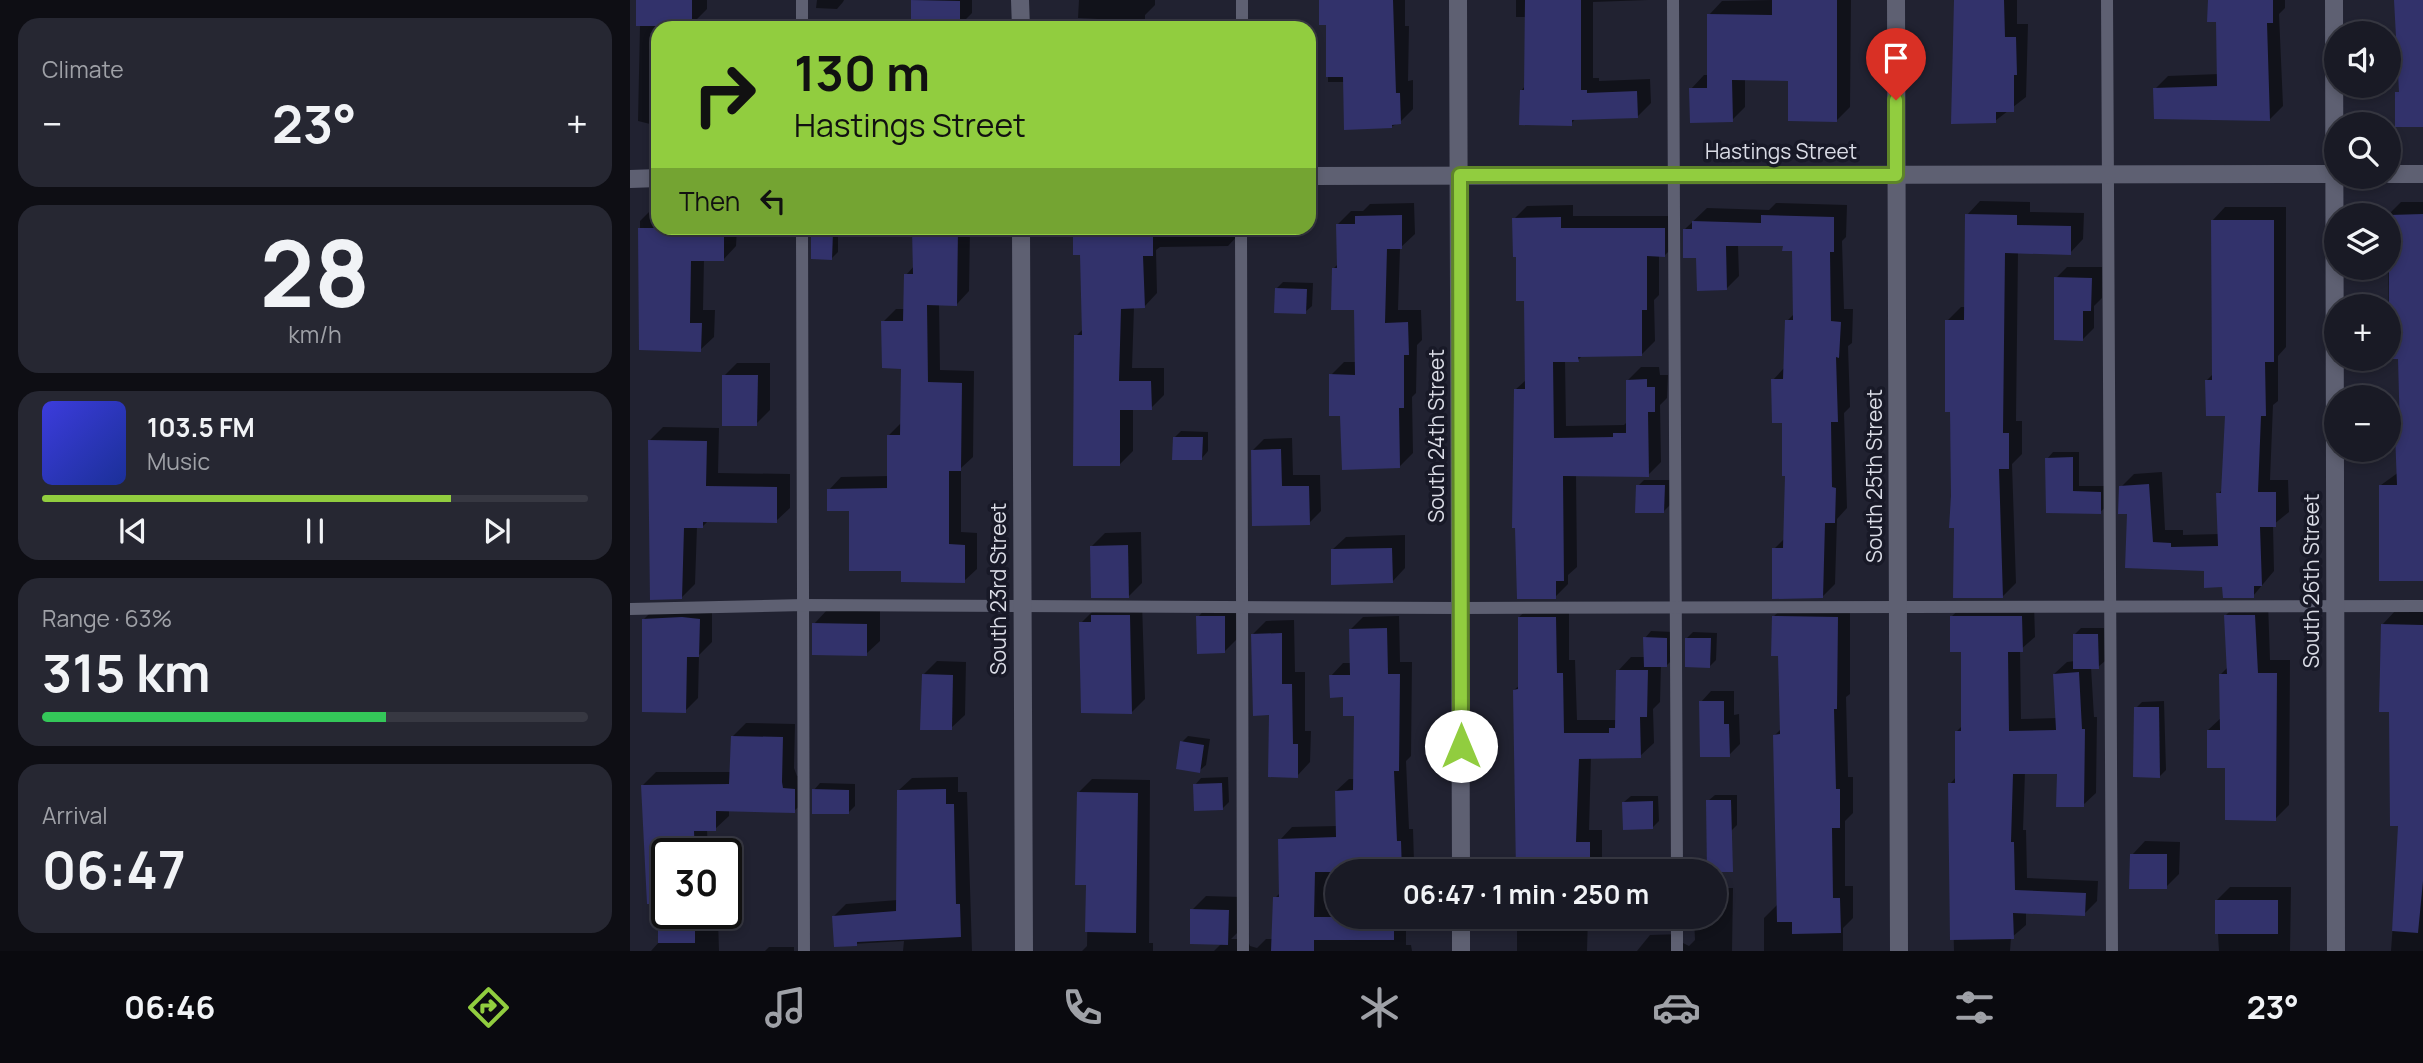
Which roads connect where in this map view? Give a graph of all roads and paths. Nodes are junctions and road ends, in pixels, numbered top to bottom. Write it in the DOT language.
graph roads {
  1 [pos="802,0"];
  2 [pos="1020,0"];
  3 [pos="1242,0"];
  4 [pos="1458,0"];
  5 [pos="1673,0"];
  6 [pos="1896,0"];
  7 [pos="2107,0"];
  8 [pos="2334,0"];
  9 [pos="802,21"];
  10 [pos="1021,21"];
  11 [pos="1242,21"];
  12 [pos="2335,112"];
  13 [pos="2108,174"];
  14 [pos="2324,174"];
  15 [pos="2401,174"];
  16 [pos="2423,174"];
  17 [pos="1460,175"];
  18 [pos="1674,175"];
  19 [pos="1896,175"];
  20 [pos="1316,176"];
  21 [pos="651,178"];
  22 [pos="630,179"];
  23 [pos="2335,189"];
  24 [pos="802,235"];
  25 [pos="1021,235"];
  26 [pos="1241,235"];
  27 [pos="804,605"];
  28 [pos="2110,606"];
  29 [pos="2334,606"];
  30 [pos="2423,606"];
  31 [pos="1022,607"];
  32 [pos="1243,607"];
  33 [pos="1676,607"];
  34 [pos="1899,607"];
  35 [pos="1460,608"];
  36 [pos="630,609"];
  37 [pos="1461,859"];
  38 [pos="1677,859"];
  39 [pos="1461,929"];
  40 [pos="1677,929"];
  41 [pos="804,951"];
  42 [pos="1024,951"];
  43 [pos="1243,951"];
  44 [pos="1461,951"];
  45 [pos="1677,951"];
  46 [pos="1899,951"];
  47 [pos="2112,951"];
  48 [pos="2336,951"];
  1 -- 9 [label="lane"];
  2 -- 10 [label="street"];
  3 -- 11 [label="lane"];
  4 -- 17 [label="street, South 24th Street"];
  5 -- 18 [label="lane"];
  6 -- 19 [label="street, South 25th Street"];
  7 -- 13 [label="lane"];
  8 -- 12 [label="street, South 26th Street"];
  13 -- 14 [label="street, Hastings Street"];
  13 -- 19 [label="street, Hastings Street"];
  13 -- 28 [label="lane"];
  15 -- 16 [label="street"];
  17 -- 18 [label="street, Hastings Street"];
  17 -- 20 [label="street, Hastings Street"];
  17 -- 35 [label="street, South 24th Street"];
  18 -- 19 [label="street, Hastings Street"];
  18 -- 33 [label="lane"];
  19 -- 34 [label="street, South 25th Street"];
  21 -- 22 [label="street"];
  23 -- 29 [label="street, South 26th Street"];
  24 -- 27 [label="lane"];
  25 -- 31 [label="street, South 23rd Street"];
  26 -- 32 [label="lane"];
  27 -- 31 [label="lane"];
  27 -- 36 [label="lane"];
  27 -- 41 [label="lane"];
  28 -- 29 [label="lane"];
  28 -- 34 [label="lane"];
  28 -- 47 [label="lane"];
  29 -- 30 [label="lane"];
  29 -- 48 [label="street, South 26th Street"];
  31 -- 32 [label="lane"];
  31 -- 42 [label="street, South 23rd Street"];
  32 -- 35 [label="lane"];
  32 -- 43 [label="lane"];
  33 -- 34 [label="lane"];
  33 -- 35 [label="lane"];
  33 -- 38 [label="lane"];
  34 -- 46 [label="street, South 25th Street"];
  35 -- 37 [label="street, South 24th Street"];
  39 -- 44 [label="street"];
  40 -- 45 [label="lane"];
}
